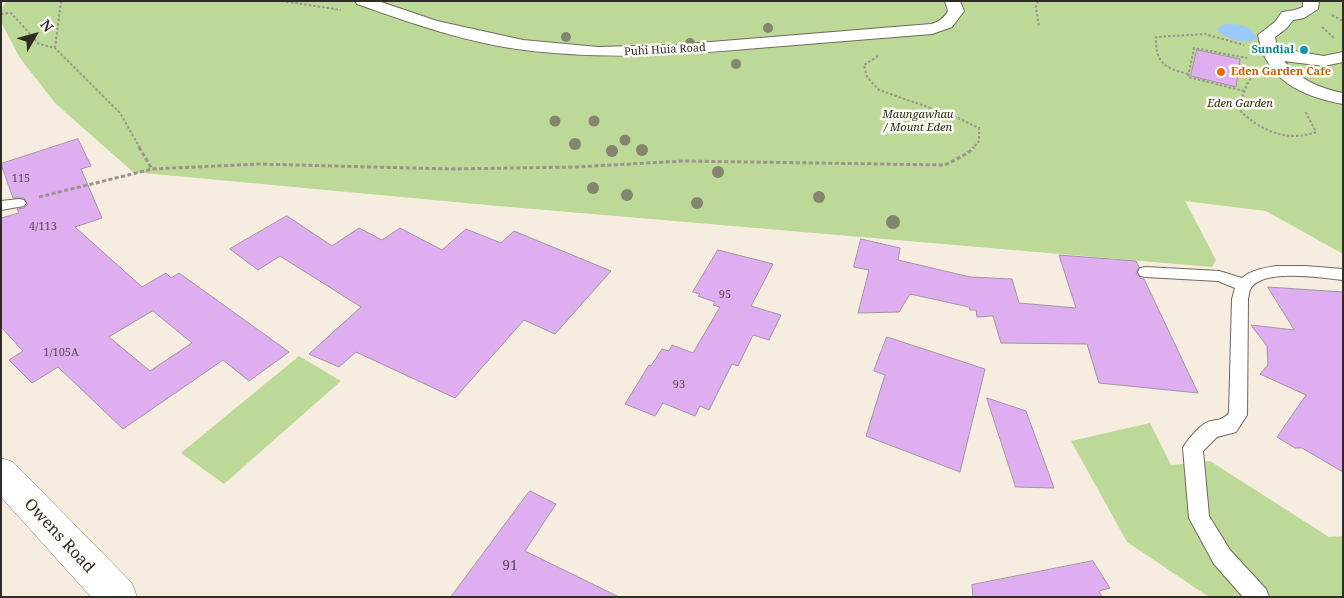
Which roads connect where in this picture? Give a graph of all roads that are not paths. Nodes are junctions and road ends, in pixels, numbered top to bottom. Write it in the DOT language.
graph roads {
  1 [pos="362,1"];
  2 [pos="952,1"];
  3 [pos="1311,1"];
  4 [pos="1284,8"];
  5 [pos="1270,51"];
  6 [pos="1343,57"];
  7 [pos="1335,98"];
  8 [pos="19,202"];
  9 [pos="1,206"];
  10 [pos="1146,272"];
  11 [pos="1343,275"];
  12 [pos="1244,285"];
  13 [pos="1,473"];
  14 [pos="118,597"];
  15 [pos="1258,597"];
  1 -- 2 [label="street, Puhi Huia Road"];
  3 -- 4 [label="street"];
  4 -- 5 [label="street"];
  5 -- 6 [label="street"];
  5 -- 7 [label="street"];
  8 -- 9 [label="lane"];
  10 -- 12 [label="lane"];
  11 -- 12 [label="lane"];
  12 -- 15 [label="lane"];
  13 -- 14 [label="main road, Owens Road"];
}
